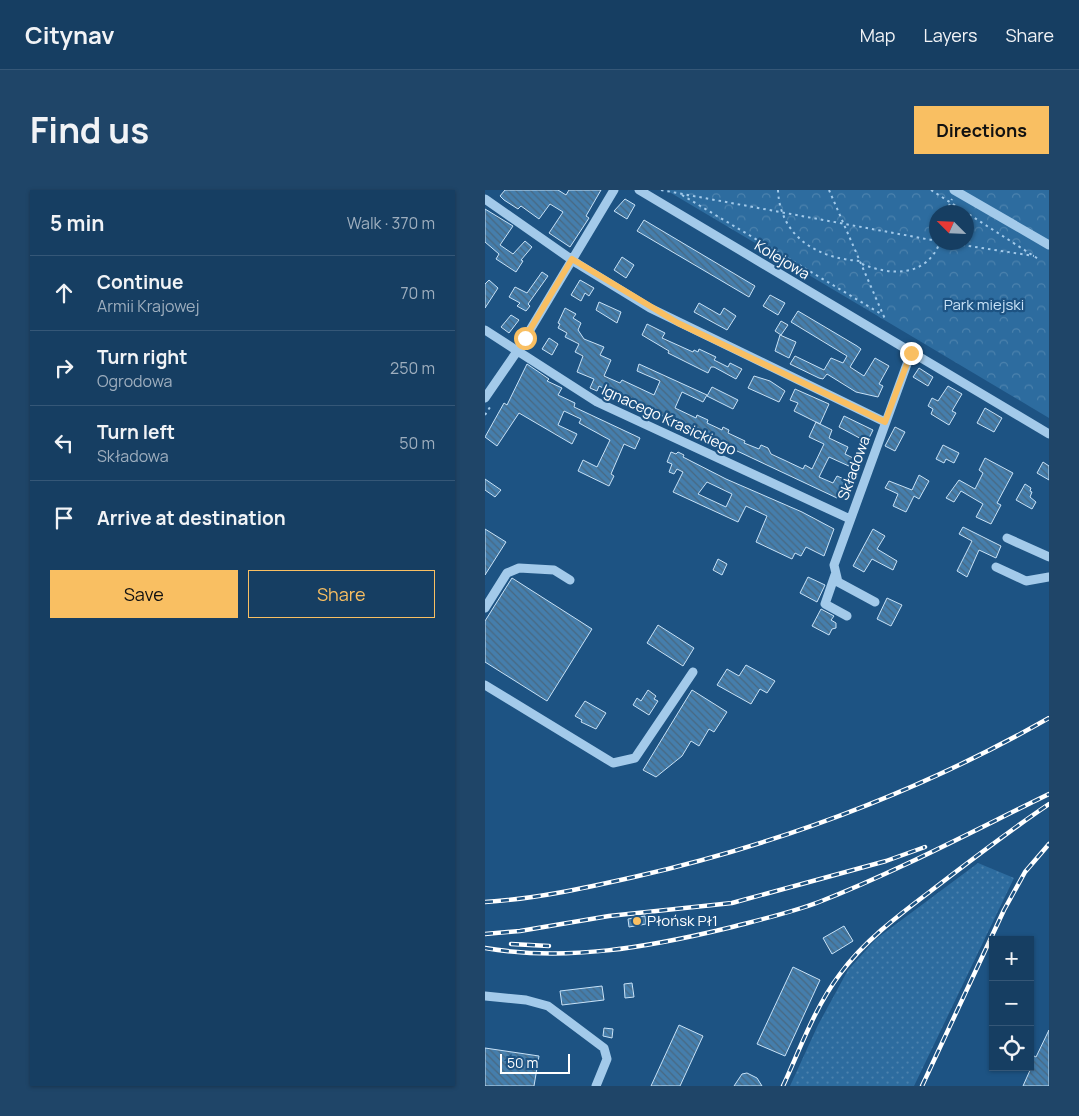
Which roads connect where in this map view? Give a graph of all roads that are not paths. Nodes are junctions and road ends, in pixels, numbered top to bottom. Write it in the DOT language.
graph roads {
  1 [pos="614,190"];
  2 [pos="639,190"];
  3 [pos="954,190"];
  4 [pos="485,199"];
  5 [pos="1049,245"];
  6 [pos="572,259"];
  7 [pos="485,330"];
  8 [pos="518,350"];
  9 [pos="911,353"];
  10 [pos="485,398"];
  11 [pos="885,422"];
  12 [pos="1049,434"];
  13 [pos="850,519"];
  14 [pos="1007,538"];
  15 [pos="1049,557"];
  16 [pos="996,567"];
  17 [pos="835,570"];
  18 [pos="1049,577"];
  19 [pos="570,580"];
  20 [pos="875,602"];
  21 [pos="485,608"];
  22 [pos="847,616"];
  23 [pos="693,672"];
  24 [pos="485,685"];
  25 [pos="485,996"];
  26 [pos="596,1086"];
  1 -- 6 [label="street"];
  2 -- 9 [label="street, Kolejowa"];
  3 -- 5 [label="street"];
  4 -- 6 [label="street"];
  6 -- 8 [label="street"];
  6 -- 11 [label="street"];
  7 -- 8 [label="street, Ignacego Krasickiego"];
  8 -- 10 [label="street"];
  8 -- 13 [label="street, Ignacego Krasickiego"];
  9 -- 11 [label="street, Składowa"];
  9 -- 12 [label="street, Kolejowa"];
  11 -- 13 [label="street, Składowa"];
  13 -- 17 [label="street, Składowa"];
  14 -- 15 [label="street"];
  16 -- 18 [label="street"];
  17 -- 20 [label="street"];
  17 -- 22 [label="street, Składowa"];
  19 -- 21 [label="street"];
  23 -- 24 [label="street"];
  25 -- 26 [label="street"];
}
